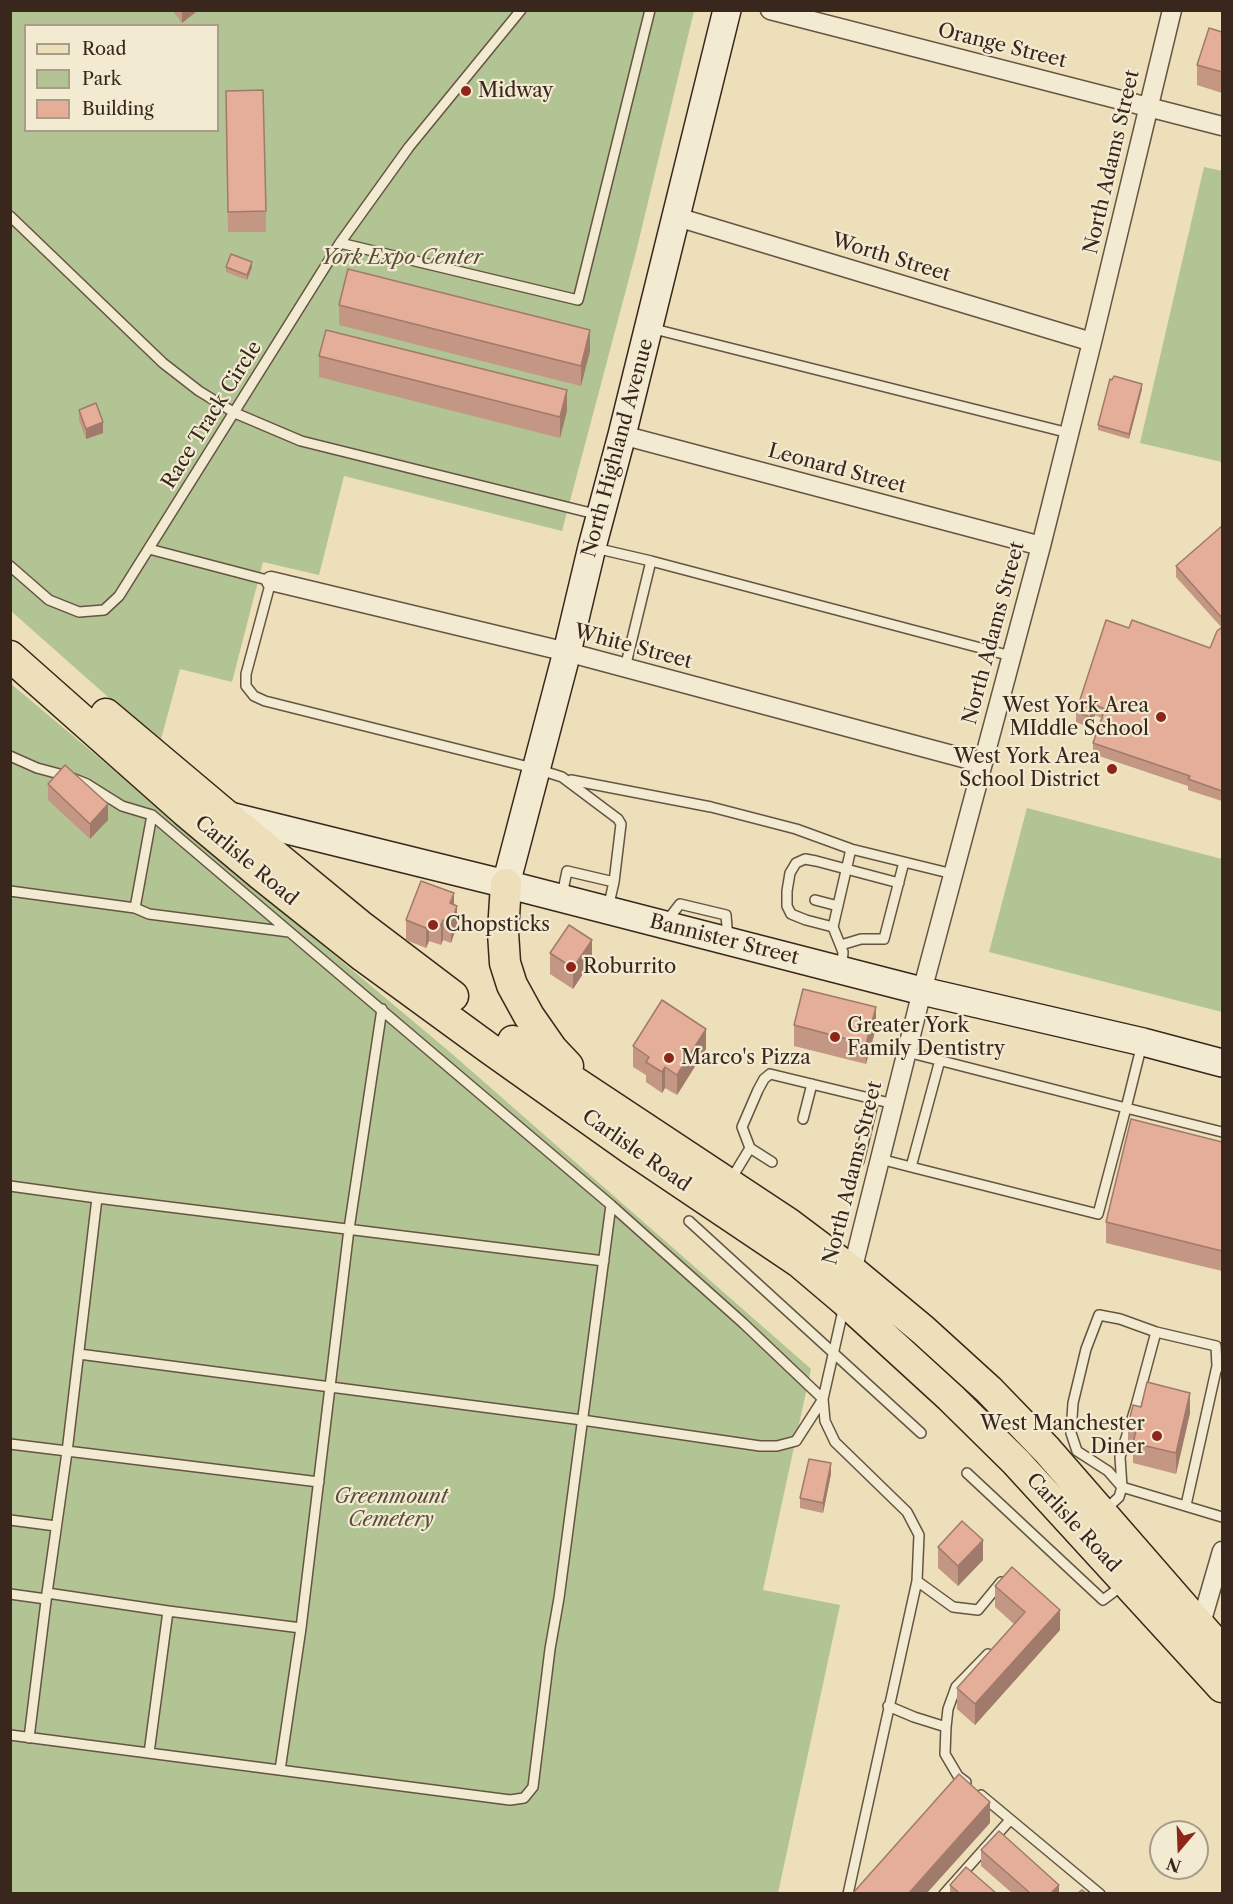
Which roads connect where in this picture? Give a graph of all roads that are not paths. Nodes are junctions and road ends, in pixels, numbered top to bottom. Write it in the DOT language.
graph roads {
  1 [pos="521,10"];
  2 [pos="650,10"];
  3 [pos="727,10"];
  4 [pos="770,10"];
  5 [pos="1172,10"];
  6 [pos="1148,106"];
  7 [pos="1222,126"];
  8 [pos="10,216"];
  9 [pos="677,217"];
  10 [pos="340,243"];
  11 [pos="649,328"];
  12 [pos="1092,342"];
  13 [pos="235,413"];
  14 [pos="1069,433"];
  15 [pos="622,435"];
  16 [pos="601,515"];
  17 [pos="1041,546"];
  18 [pos="592,548"];
  19 [pos="149,549"];
  20 [pos="651,561"];
  21 [pos="10,566"];
  22 [pos="271,581"];
  23 [pos="10,632"];
  24 [pos="567,652"];
  25 [pos="10,656"];
  26 [pos="1011,656"];
  27 [pos="625,668"];
  28 [pos="105,739"];
  29 [pos="10,756"];
  30 [pos="982,763"];
  31 [pos="537,769"];
  32 [pos="566,779"];
  33 [pos="152,815"];
  34 [pos="226,815"];
  35 [pos="851,849"];
  36 [pos="904,862"];
  37 [pos="846,870"];
  38 [pos="953,873"];
  39 [pos="615,882"];
  40 [pos="899,883"];
  41 [pos="506,884"];
  42 [pos="10,891"];
  43 [pos="787,891"];
  44 [pos="798,895"];
  45 [pos="561,898"];
  46 [pos="815,900"];
  47 [pos="838,906"];
  48 [pos="135,908"];
  49 [pos="608,911"];
  50 [pos="834,927"];
  51 [pos="291,932"];
  52 [pos="841,958"];
  53 [pos="922,991"];
  54 [pos="382,1009"];
  55 [pos="1143,1042"];
  56 [pos="907,1052"];
  57 [pos="940,1060"];
  58 [pos="1222,1063"];
  59 [pos="812,1084"];
  60 [pos="874,1099"];
  61 [pos="603,1101"];
  62 [pos="894,1104"];
  63 [pos="1125,1108"];
  64 [pos="803,1119"];
  65 [pos="1222,1132"];
  66 [pos="863,1144"];
  67 [pos="750,1148"];
  68 [pos="881,1154"];
  69 [pos="859,1161"];
  70 [pos="772,1162"];
  71 [pos="911,1167"];
  72 [pos="728,1183"];
  73 [pos="10,1186"];
  74 [pos="97,1198"];
  75 [pos="611,1205"];
  76 [pos="688,1221"];
  77 [pos="349,1229"];
  78 [pos="604,1261"];
  79 [pos="852,1271"];
  80 [pos="845,1301"];
  81 [pos="1156,1332"];
  82 [pos="833,1353"];
  83 [pos="79,1354"];
  84 [pos="1220,1367"];
  85 [pos="331,1387"];
  86 [pos="823,1399"];
  87 [pos="582,1420"];
  88 [pos="921,1433"];
  89 [pos="10,1444"];
  90 [pos="67,1452"];
  91 [pos="967,1473"];
  92 [pos="319,1482"];
  93 [pos="1122,1487"];
  94 [pos="1186,1505"];
  95 [pos="1102,1513"];
  96 [pos="1222,1517"];
  97 [pos="10,1520"];
  98 [pos="56,1526"];
  99 [pos="1222,1551"];
  100 [pos="917,1581"];
  101 [pos="1001,1582"];
  102 [pos="1128,1582"];
  103 [pos="10,1594"];
  104 [pos="47,1596"];
  105 [pos="168,1611"];
  106 [pos="1200,1627"];
  107 [pos="301,1628"];
  108 [pos="992,1649"];
  109 [pos="1222,1651"];
  110 [pos="1222,1687"];
  111 [pos="888,1706"];
  112 [pos="946,1727"];
  113 [pos="10,1735"];
  114 [pos="29,1738"];
  115 [pos="149,1753"];
  116 [pos="280,1770"];
  117 [pos="958,1776"];
  118 [pos="950,1785"];
  119 [pos="1010,1820"];
  120 [pos="1088,1884"];
  121 [pos="860,1885"];
  122 [pos="848,1893"];
  123 [pos="852,1893"];
  124 [pos="944,1893"];
  125 [pos="1079,1893"];
  126 [pos="1100,1893"];
  1 -- 10 [label="lane, Race Track Circle"];
  2 -- 10 [label="lane"];
  3 -- 9 [label="street, North Highland Avenue"];
  4 -- 6 [label="street, Orange Street"];
  5 -- 6 [label="street, North Adams Street"];
  6 -- 7 [label="street, Orange Street"];
  6 -- 12 [label="street, North Adams Street"];
  8 -- 13 [label="lane"];
  9 -- 11 [label="street, North Highland Avenue"];
  9 -- 12 [label="street, Worth Street"];
  10 -- 13 [label="lane, Race Track Circle"];
  11 -- 14 [label="lane"];
  11 -- 15 [label="street, North Highland Avenue"];
  12 -- 14 [label="street, North Adams Street"];
  13 -- 16 [label="lane"];
  13 -- 19 [label="lane, Race Track Circle"];
  14 -- 17 [label="street, North Adams Street"];
  15 -- 16 [label="street, North Highland Avenue"];
  15 -- 17 [label="street, Leonard Street"];
  16 -- 18 [label="street, North Highland Avenue"];
  17 -- 26 [label="street, North Adams Street"];
  18 -- 20 [label="lane"];
  18 -- 24 [label="street, North Highland Avenue"];
  19 -- 21 [label="lane, Race Track Circle"];
  19 -- 22 [label="lane"];
  20 -- 26 [label="lane"];
  20 -- 27 [label="lane"];
  22 -- 24 [label="street, White Street"];
  22 -- 31 [label="lane"];
  23 -- 34 [label="main road, Carlisle Road"];
  24 -- 27 [label="street, White Street"];
  24 -- 31 [label="street, North Highland Avenue"];
  25 -- 28 [label="main road, Carlisle Road"];
  26 -- 30 [label="street, North Adams Street"];
  27 -- 30 [label="street, White Street"];
  28 -- 34 [label="main road"];
  28 -- 80 [label="main road, Carlisle Road"];
  29 -- 33 [label="lane"];
  30 -- 38 [label="street, North Adams Street"];
  31 -- 32 [label="lane"];
  31 -- 41 [label="street, North Highland Avenue"];
  32 -- 35 [label="lane"];
  32 -- 39 [label="lane"];
  33 -- 48 [label="lane"];
  33 -- 51 [label="lane"];
  34 -- 41 [label="street, Bannister Street"];
  34 -- 61 [label="main road, Carlisle Road"];
  35 -- 36 [label="lane"];
  35 -- 37 [label="lane"];
  36 -- 38 [label="lane"];
  36 -- 40 [label="lane"];
  37 -- 40 [label="lane"];
  37 -- 43 [label="lane"];
  37 -- 47 [label="lane"];
  38 -- 53 [label="street, North Adams Street"];
  39 -- 45 [label="lane"];
  39 -- 49 [label="lane"];
  40 -- 52 [label="lane"];
  41 -- 45 [label="street, Bannister Street"];
  41 -- 61 [label="main road"];
  42 -- 48 [label="lane"];
  43 -- 44 [label="lane"];
  43 -- 50 [label="lane"];
  45 -- 49 [label="street, Bannister Street"];
  46 -- 47 [label="lane"];
  47 -- 50 [label="lane"];
  48 -- 51 [label="lane"];
  49 -- 52 [label="street, Bannister Street"];
  50 -- 52 [label="lane"];
  51 -- 54 [label="lane"];
  52 -- 53 [label="street, Bannister Street"];
  53 -- 55 [label="street, Bannister Street"];
  53 -- 56 [label="street, North Adams Street"];
  54 -- 75 [label="lane"];
  54 -- 77 [label="lane"];
  55 -- 58 [label="street, Bannister Street"];
  55 -- 63 [label="lane"];
  56 -- 57 [label="lane"];
  56 -- 62 [label="street, North Adams Street"];
  57 -- 63 [label="lane"];
  57 -- 71 [label="lane"];
  59 -- 60 [label="lane"];
  59 -- 64 [label="lane"];
  59 -- 67 [label="lane"];
  60 -- 62 [label="lane"];
  60 -- 66 [label="lane"];
  61 -- 72 [label="main road, Carlisle Road"];
  62 -- 68 [label="street, North Adams Street"];
  63 -- 65 [label="lane"];
  63 -- 71 [label="lane"];
  66 -- 68 [label="lane"];
  66 -- 69 [label="lane"];
  67 -- 70 [label="lane"];
  67 -- 72 [label="lane"];
  68 -- 71 [label="lane"];
  68 -- 79 [label="street, North Adams Street"];
  72 -- 79 [label="main road, Carlisle Road"];
  73 -- 74 [label="lane"];
  74 -- 77 [label="lane"];
  74 -- 83 [label="lane"];
  75 -- 78 [label="lane"];
  75 -- 86 [label="lane"];
  76 -- 82 [label="lane"];
  77 -- 78 [label="lane"];
  77 -- 85 [label="lane"];
  78 -- 87 [label="lane"];
  79 -- 80 [label="street, North Adams Street"];
  79 -- 95 [label="main road, Carlisle Road"];
  80 -- 82 [label="lane"];
  80 -- 102 [label="main road, Carlisle Road"];
  81 -- 84 [label="lane"];
  81 -- 93 [label="lane"];
  81 -- 93 [label="lane"];
  82 -- 86 [label="lane"];
  82 -- 88 [label="lane"];
  83 -- 85 [label="lane"];
  83 -- 90 [label="lane"];
  84 -- 94 [label="lane"];
  85 -- 87 [label="lane"];
  85 -- 92 [label="lane"];
  86 -- 87 [label="lane"];
  86 -- 100 [label="lane"];
  87 -- 116 [label="lane"];
  89 -- 90 [label="lane"];
  90 -- 92 [label="lane"];
  90 -- 98 [label="lane"];
  91 -- 102 [label="lane"];
  92 -- 107 [label="lane"];
  93 -- 94 [label="lane"];
  93 -- 95 [label="lane"];
  94 -- 96 [label="lane"];
  95 -- 106 [label="main road, Carlisle Road"];
  97 -- 98 [label="lane"];
  98 -- 104 [label="lane"];
  99 -- 106 [label="street"];
  100 -- 101 [label="lane"];
  100 -- 111 [label="lane"];
  102 -- 110 [label="main road, Carlisle Road"];
  103 -- 104 [label="lane"];
  104 -- 105 [label="lane"];
  104 -- 114 [label="lane"];
  105 -- 107 [label="lane"];
  105 -- 115 [label="lane"];
  106 -- 109 [label="main road, Carlisle Road"];
  107 -- 116 [label="lane"];
  108 -- 112 [label="lane"];
  111 -- 112 [label="lane"];
  111 -- 122 [label="lane"];
  112 -- 117 [label="lane"];
  113 -- 114 [label="lane"];
  114 -- 115 [label="lane"];
  115 -- 116 [label="lane"];
  117 -- 118 [label="lane"];
  117 -- 119 [label="lane"];
  119 -- 120 [label="lane"];
  119 -- 124 [label="lane"];
  120 -- 125 [label="lane"];
  120 -- 126 [label="lane"];
  121 -- 123 [label="lane"];
}
